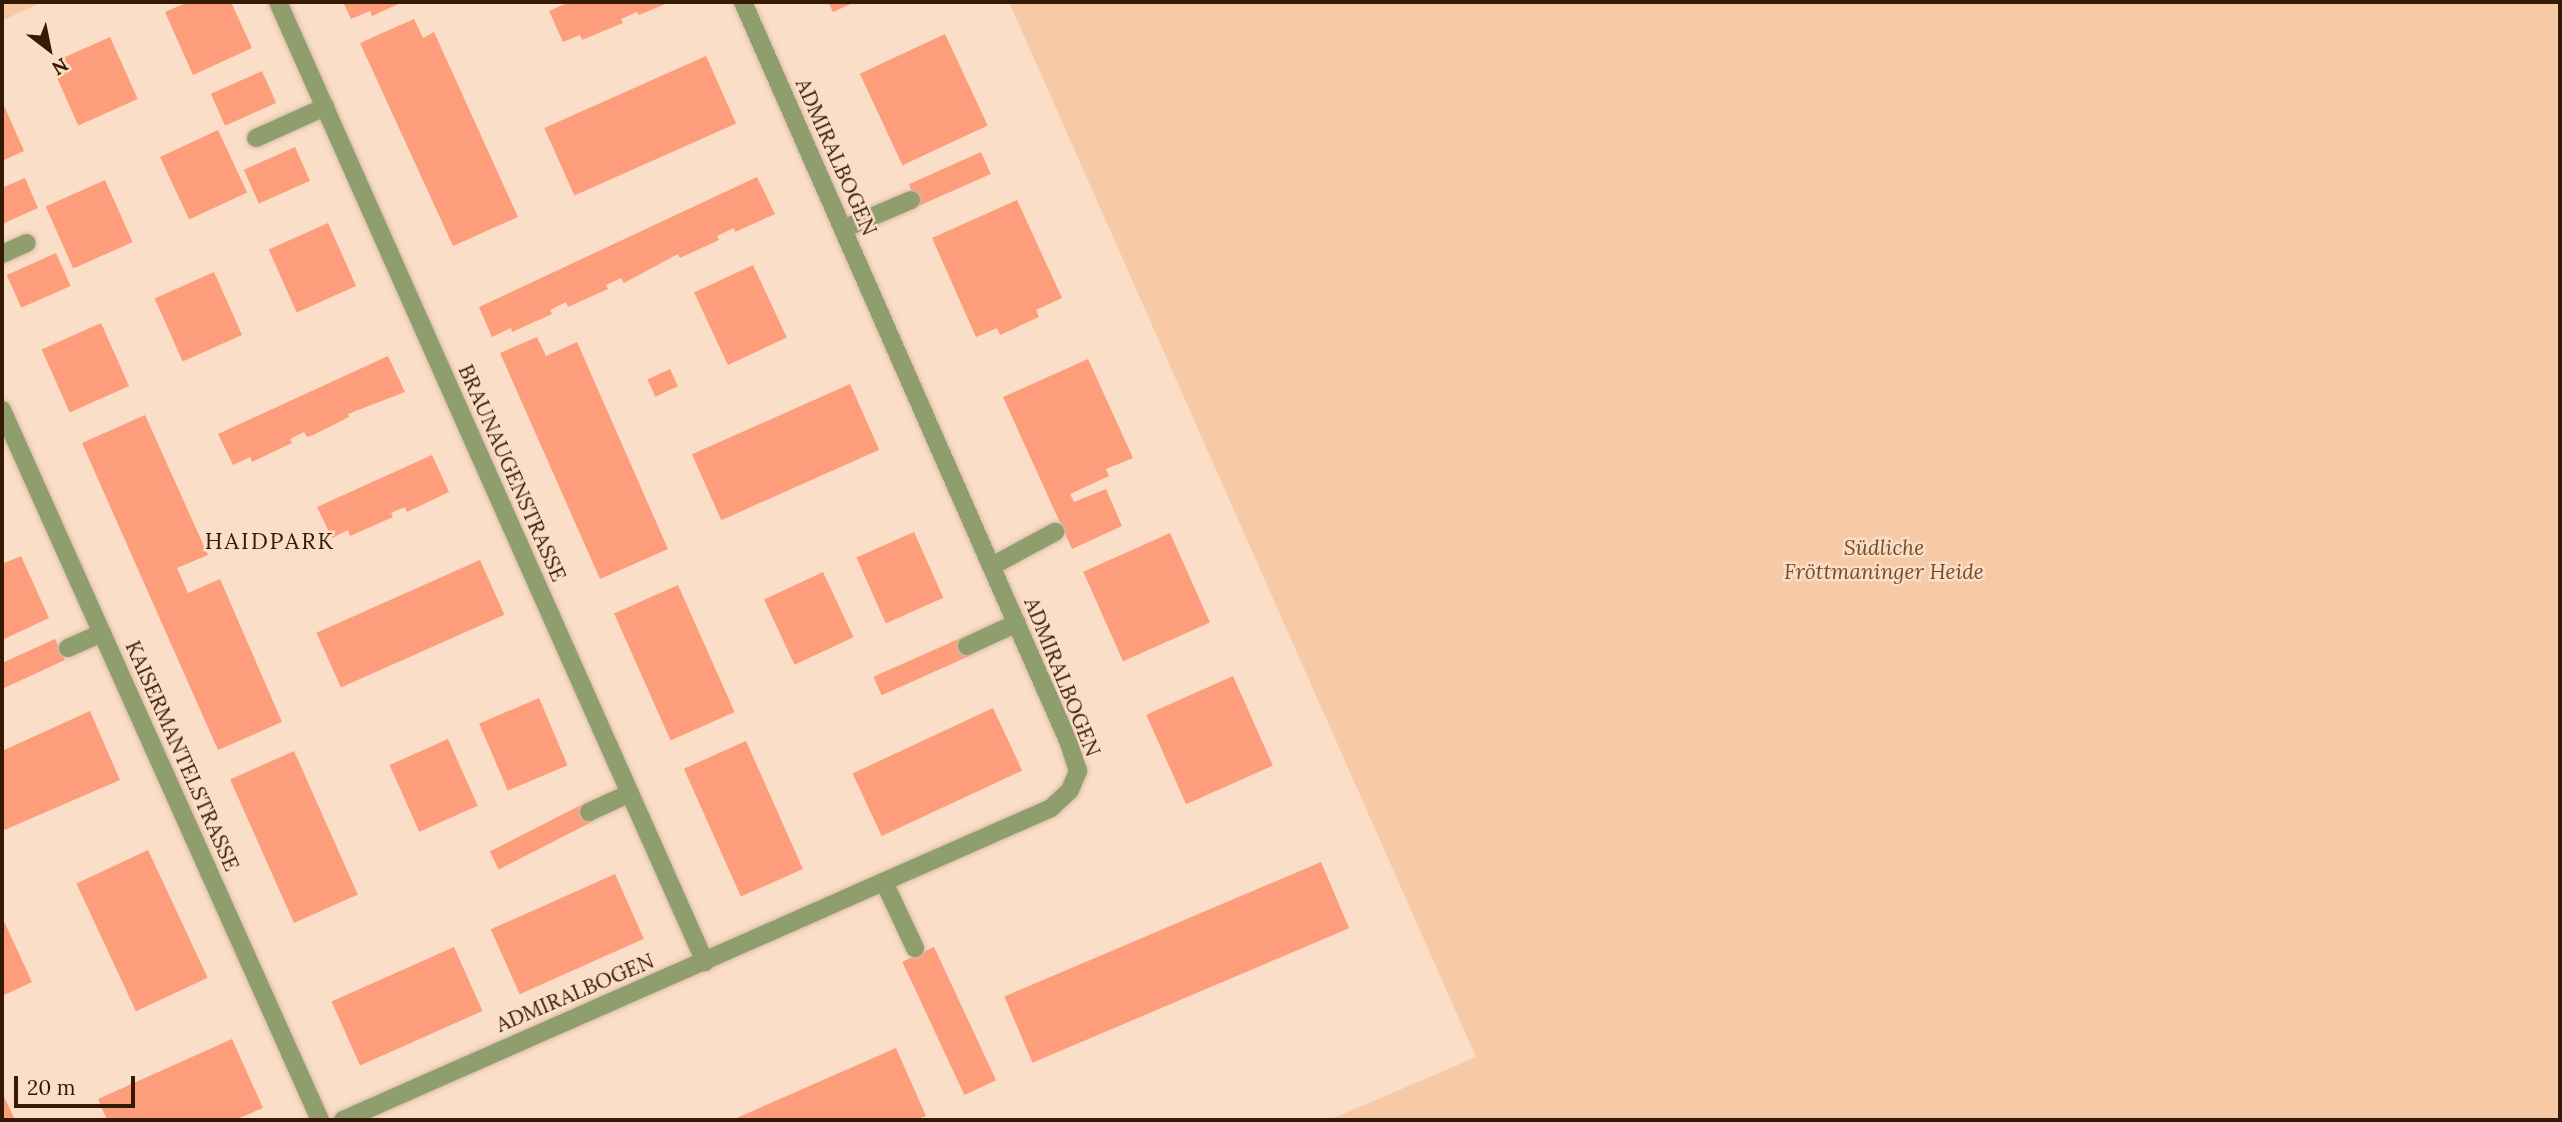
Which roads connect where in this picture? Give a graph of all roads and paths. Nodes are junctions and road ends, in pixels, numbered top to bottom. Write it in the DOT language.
graph roads {
  1 [pos="278,2"];
  2 [pos="743,2"];
  3 [pos="325,107"];
  4 [pos="256,138"];
  5 [pos="911,200"];
  6 [pos="843,229"];
  7 [pos="27,243"];
  8 [pos="2,254"];
  9 [pos="2,410"];
  10 [pos="1055,532"];
  11 [pos="992,566"];
  12 [pos="1017,623"];
  13 [pos="102,633"];
  14 [pos="967,646"];
  15 [pos="68,648"];
  16 [pos="630,793"];
  17 [pos="589,812"];
  18 [pos="884,882"];
  19 [pos="915,948"];
  20 [pos="705,962"];
  21 [pos="320,1120"];
  22 [pos="343,1120"];
  1 -- 3 [label="street, BRAUNAUGENSTRASSE"];
  2 -- 6 [label="street, ADMIRALBOGEN"];
  3 -- 4 [label="street"];
  3 -- 16 [label="street, BRAUNAUGENSTRASSE"];
  5 -- 6 [label="street"];
  6 -- 11 [label="street, ADMIRALBOGEN"];
  7 -- 8 [label="street"];
  9 -- 13 [label="street, KAISERMANTELSTRASSE"];
  10 -- 11 [label="street"];
  11 -- 12 [label="street, ADMIRALBOGEN"];
  12 -- 14 [label="street"];
  12 -- 18 [label="street, ADMIRALBOGEN"];
  13 -- 15 [label="street"];
  13 -- 21 [label="street, KAISERMANTELSTRASSE"];
  16 -- 17 [label="street"];
  16 -- 20 [label="street, BRAUNAUGENSTRASSE"];
  18 -- 19 [label="street"];
  18 -- 20 [label="street, ADMIRALBOGEN"];
  20 -- 22 [label="street, ADMIRALBOGEN"];
}
